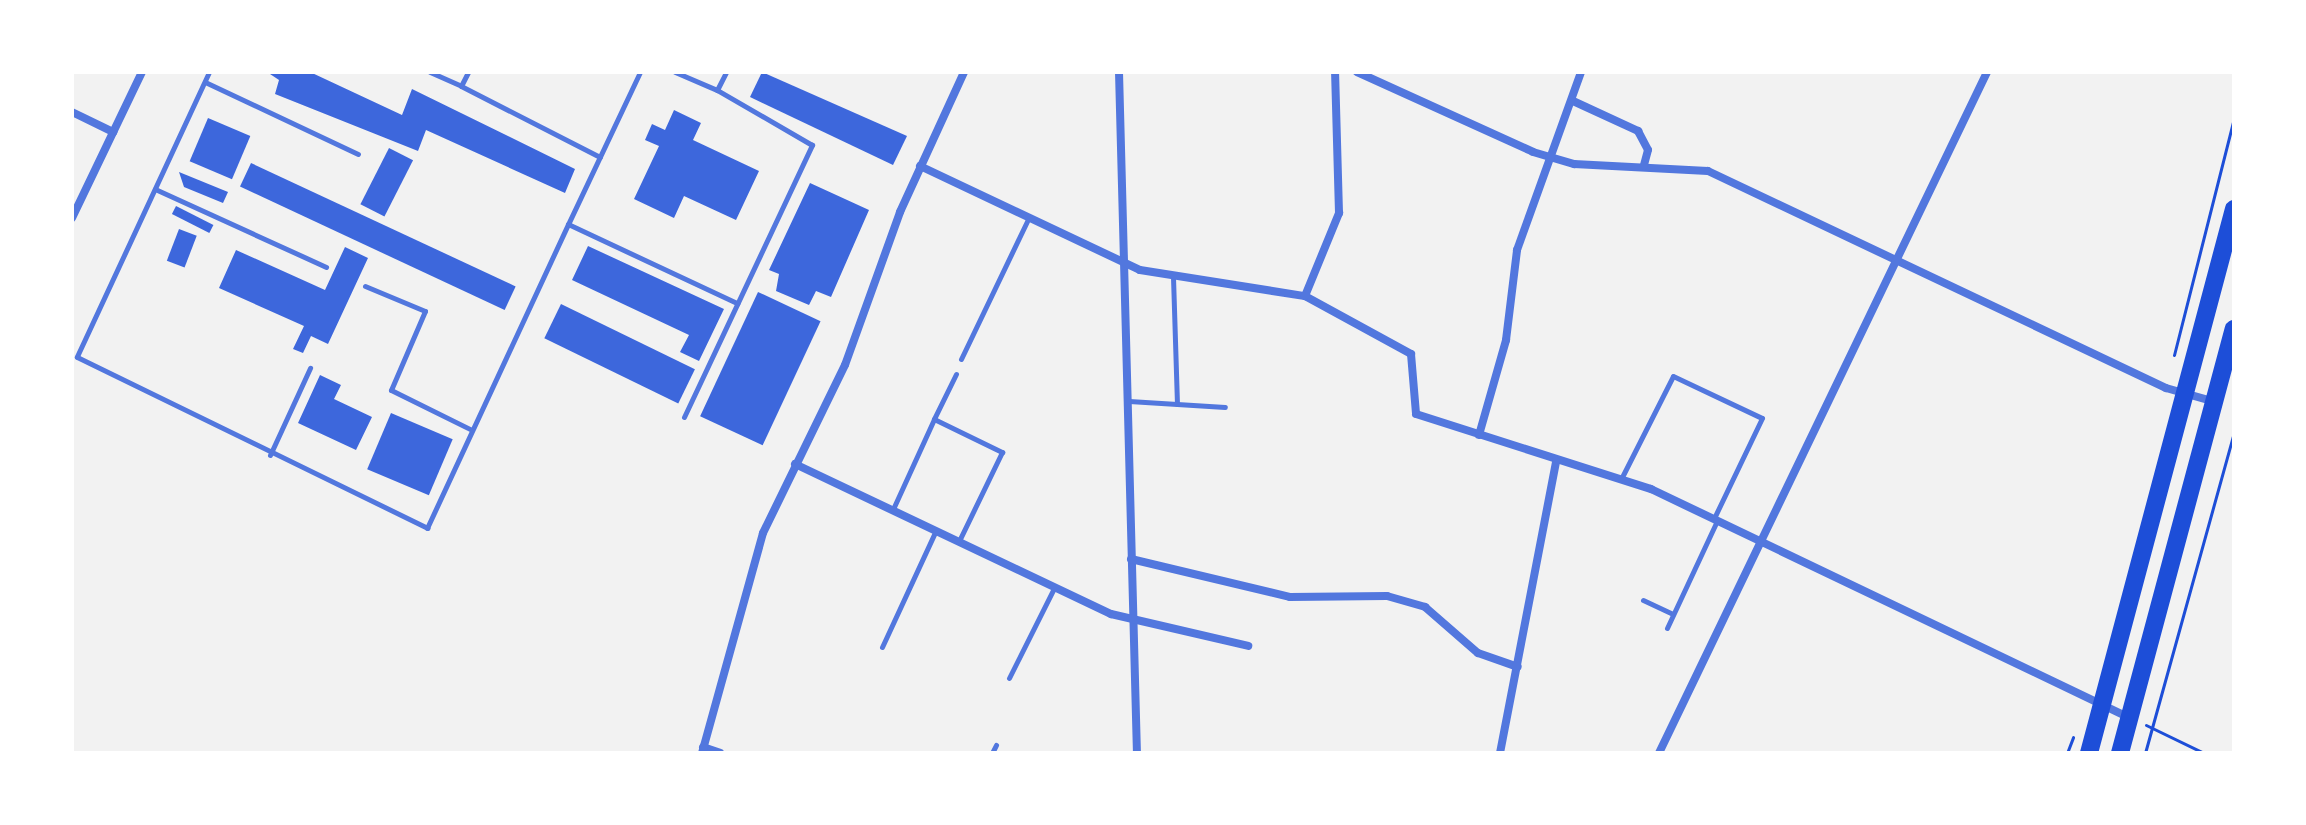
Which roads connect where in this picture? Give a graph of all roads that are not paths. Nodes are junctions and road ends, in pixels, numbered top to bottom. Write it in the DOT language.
graph roads {
  1 [pos="142,72"];
  2 [pos="209,72"];
  3 [pos="430,72"];
  4 [pos="468,72"];
  5 [pos="640,72"];
  6 [pos="675,72"];
  7 [pos="726,72"];
  8 [pos="964,72"];
  9 [pos="1119,72"];
  10 [pos="1335,72"];
  11 [pos="1357,72"];
  12 [pos="1581,72"];
  13 [pos="1987,72"];
  14 [pos="205,82"];
  15 [pos="461,86"];
  16 [pos="717,90"];
  17 [pos="1573,101"];
  18 [pos="72,112"];
  19 [pos="113,132"];
  20 [pos="358,154"];
  21 [pos="1548,156"];
  22 [pos="600,157"];
  23 [pos="1644,165"];
  24 [pos="920,166"];
  25 [pos="155,189"];
  26 [pos="2234,209"];
  27 [pos="72,218"];
  28 [pos="1028,219"];
  29 [pos="568,224"];
  30 [pos="1895,261"];
  31 [pos="1124,263"];
  32 [pos="326,267"];
  33 [pos="1173,277"];
  34 [pos="365,286"];
  35 [pos="1305,296"];
  36 [pos="737,303"];
  37 [pos="2234,329"];
  38 [pos="961,359"];
  39 [pos="310,368"];
  40 [pos="956,374"];
  41 [pos="2188,395"];
  42 [pos="1128,401"];
  43 [pos="2216,403"];
  44 [pos="1177,404"];
  45 [pos="1225,407"];
  46 [pos="684,417"];
  47 [pos="934,419"];
  48 [pos="472,430"];
  49 [pos="1479,435"];
  50 [pos="270,455"];
  51 [pos="1556,461"];
  52 [pos="795,464"];
  53 [pos="1621,480"];
  54 [pos="893,509"];
  55 [pos="1716,519"];
  56 [pos="936,530"];
  57 [pos="959,541"];
  58 [pos="1759,541"];
  59 [pos="1131,559"];
  60 [pos="1054,587"];
  61 [pos="1643,600"];
  62 [pos="1673,614"];
  63 [pos="1133,620"];
  64 [pos="1667,628"];
  65 [pos="1248,646"];
  66 [pos="882,647"];
  67 [pos="1518,667"];
  68 [pos="1009,678"];
  69 [pos="2106,706"];
  70 [pos="2130,718"];
  71 [pos="996,745"];
  72 [pos="702,750"];
  73 [pos="720,753"];
  74 [pos="992,753"];
  75 [pos="1137,753"];
  76 [pos="1500,753"];
  77 [pos="1659,753"];
  78 [pos="2089,753"];
  79 [pos="2120,753"];
  1 -- 19 [label="street"];
  2 -- 14 [label="lane"];
  3 -- 15 [label="lane"];
  4 -- 15 [label="lane"];
  5 -- 22 [label="lane"];
  6 -- 16 [label="lane"];
  7 -- 16 [label="lane"];
  8 -- 24 [label="street"];
  9 -- 31 [label="street"];
  10 -- 35 [label="street"];
  11 -- 21 [label="street"];
  12 -- 17 [label="street"];
  13 -- 30 [label="street"];
  14 -- 20 [label="lane"];
  14 -- 25 [label="lane"];
  15 -- 22 [label="lane"];
  16 -- 36 [label="lane"];
  17 -- 21 [label="street"];
  17 -- 23 [label="street"];
  18 -- 19 [label="street"];
  19 -- 27 [label="street"];
  21 -- 23 [label="street"];
  21 -- 49 [label="street"];
  22 -- 29 [label="lane"];
  23 -- 30 [label="street"];
  24 -- 28 [label="street"];
  24 -- 52 [label="street"];
  25 -- 32 [label="lane"];
  25 -- 50 [label="lane"];
  26 -- 41 [label="highway"];
  28 -- 31 [label="street"];
  28 -- 38 [label="lane"];
  29 -- 36 [label="lane"];
  29 -- 48 [label="lane"];
  30 -- 41 [label="street"];
  30 -- 58 [label="street"];
  31 -- 33 [label="street"];
  31 -- 42 [label="street"];
  33 -- 35 [label="street"];
  33 -- 44 [label="lane"];
  34 -- 48 [label="lane"];
  35 -- 49 [label="street"];
  36 -- 46 [label="lane"];
  37 -- 43 [label="highway"];
  39 -- 50 [label="lane"];
  40 -- 47 [label="lane"];
  41 -- 43 [label="street"];
  41 -- 69 [label="highway"];
  42 -- 44 [label="lane"];
  42 -- 59 [label="street"];
  43 -- 70 [label="highway"];
  44 -- 45 [label="lane"];
  47 -- 54 [label="lane"];
  47 -- 57 [label="lane"];
  48 -- 50 [label="lane"];
  49 -- 51 [label="street"];
  51 -- 53 [label="street"];
  51 -- 67 [label="street"];
  52 -- 54 [label="street"];
  52 -- 72 [label="street"];
  53 -- 55 [label="street"];
  53 -- 55 [label="lane"];
  54 -- 56 [label="street"];
  55 -- 58 [label="street"];
  55 -- 62 [label="lane"];
  56 -- 57 [label="street"];
  56 -- 66 [label="lane"];
  57 -- 60 [label="street"];
  58 -- 69 [label="street"];
  58 -- 77 [label="street"];
  59 -- 63 [label="street"];
  59 -- 67 [label="street"];
  60 -- 63 [label="street"];
  60 -- 68 [label="lane"];
  61 -- 62 [label="lane"];
  62 -- 64 [label="lane"];
  63 -- 65 [label="street"];
  63 -- 75 [label="street"];
  67 -- 76 [label="street"];
  69 -- 70 [label="street"];
  69 -- 78 [label="highway"];
  70 -- 79 [label="highway"];
  71 -- 74 [label="lane"];
  72 -- 73 [label="street"];
}
